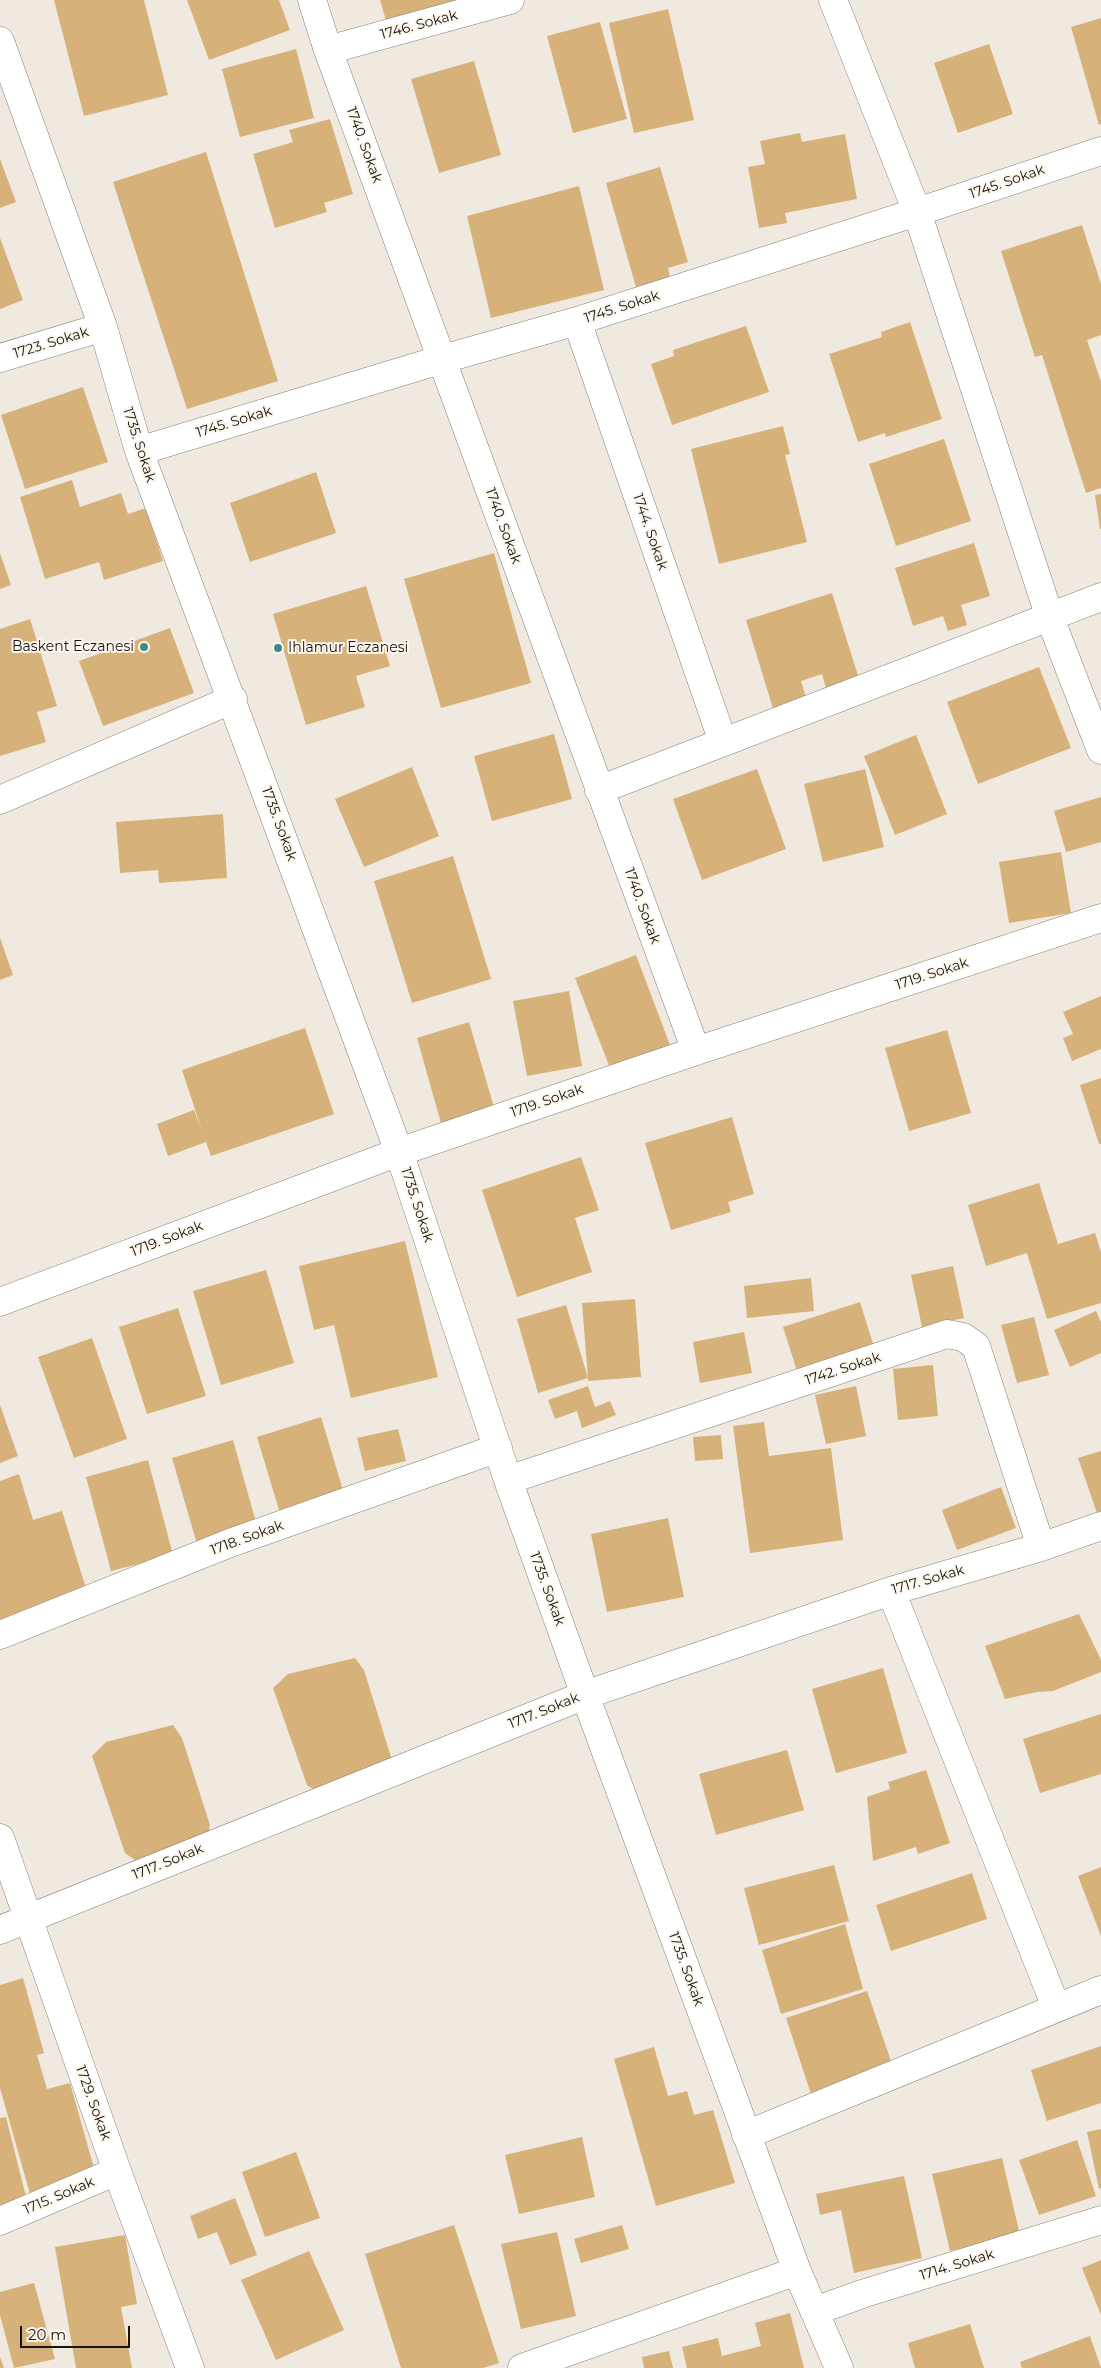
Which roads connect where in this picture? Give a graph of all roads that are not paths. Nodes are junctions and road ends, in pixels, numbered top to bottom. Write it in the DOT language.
graph roads {
  1 [pos="312,0"];
  2 [pos="510,0"];
  3 [pos="833,0"];
  4 [pos="0,41"];
  5 [pos="328,50"];
  6 [pos="1101,151"];
  7 [pos="917,212"];
  8 [pos="577,321"];
  9 [pos="103,327"];
  10 [pos="0,358"];
  11 [pos="443,358"];
  12 [pos="139,451"];
  13 [pos="1101,597"];
  14 [pos="1050,618"];
  15 [pos="233,699"];
  16 [pos="722,742"];
  17 [pos="1101,750"];
  18 [pos="599,790"];
  19 [pos="0,800"];
  20 [pos="1101,918"];
  21 [pos="696,1051"];
  22 [pos="399,1152"];
  23 [pos="0,1302"];
  24 [pos="498,1448"];
  25 [pos="508,1480"];
  26 [pos="1101,1526"];
  27 [pos="1041,1547"];
  28 [pos="891,1591"];
  29 [pos="0,1635"];
  30 [pos="585,1695"];
  31 [pos="0,1838"];
  32 [pos="27,1918"];
  33 [pos="0,1930"];
  34 [pos="1101,1990"];
  35 [pos="1056,2007"];
  36 [pos="746,2135"];
  37 [pos="117,2171"];
  38 [pos="1101,2220"];
  39 [pos="0,2222"];
  40 [pos="797,2271"];
  41 [pos="815,2311"];
  42 [pos="190,2368"];
  43 [pos="522,2368"];
  44 [pos="839,2368"];
  1 -- 5 [label="street, 1740. Sokak"];
  2 -- 5 [label="street, 1746. Sokak"];
  3 -- 7 [label="street"];
  4 -- 9 [label="street, 1735. Sokak"];
  5 -- 11 [label="street, 1740. Sokak"];
  6 -- 7 [label="street, 1745. Sokak"];
  7 -- 8 [label="street, 1745. Sokak"];
  7 -- 14 [label="street"];
  8 -- 11 [label="street, 1745. Sokak"];
  8 -- 16 [label="street, 1744. Sokak"];
  9 -- 10 [label="street, 1723. Sokak"];
  9 -- 12 [label="street, 1735. Sokak"];
  11 -- 12 [label="street, 1745. Sokak"];
  11 -- 18 [label="street, 1740. Sokak"];
  12 -- 15 [label="street, 1735. Sokak"];
  13 -- 14 [label="street"];
  14 -- 16 [label="street"];
  14 -- 17 [label="street"];
  15 -- 19 [label="street"];
  15 -- 22 [label="street, 1735. Sokak"];
  16 -- 18 [label="street"];
  18 -- 21 [label="street, 1740. Sokak"];
  20 -- 21 [label="street, 1719. Sokak"];
  21 -- 22 [label="street, 1719. Sokak"];
  22 -- 23 [label="street, 1719. Sokak"];
  22 -- 24 [label="street, 1735. Sokak"];
  24 -- 25 [label="street, 1735. Sokak"];
  24 -- 29 [label="street, 1718. Sokak"];
  25 -- 27 [label="street, 1742. Sokak"];
  25 -- 30 [label="street, 1735. Sokak"];
  26 -- 27 [label="street, 1717. Sokak"];
  27 -- 28 [label="street, 1717. Sokak"];
  28 -- 30 [label="street, 1717. Sokak"];
  28 -- 35 [label="street"];
  30 -- 32 [label="street, 1717. Sokak"];
  30 -- 36 [label="street, 1735. Sokak"];
  31 -- 32 [label="street, 1729. Sokak"];
  32 -- 33 [label="street, 1717. Sokak"];
  32 -- 37 [label="street, 1729. Sokak"];
  34 -- 35 [label="street"];
  35 -- 36 [label="street"];
  36 -- 40 [label="street, 1735. Sokak"];
  37 -- 39 [label="street, 1715. Sokak"];
  37 -- 42 [label="street, 1729. Sokak"];
  38 -- 41 [label="street, 1714. Sokak"];
  40 -- 41 [label="street, 1735. Sokak"];
  40 -- 43 [label="street"];
  41 -- 44 [label="street, 1735. Sokak"];
}
